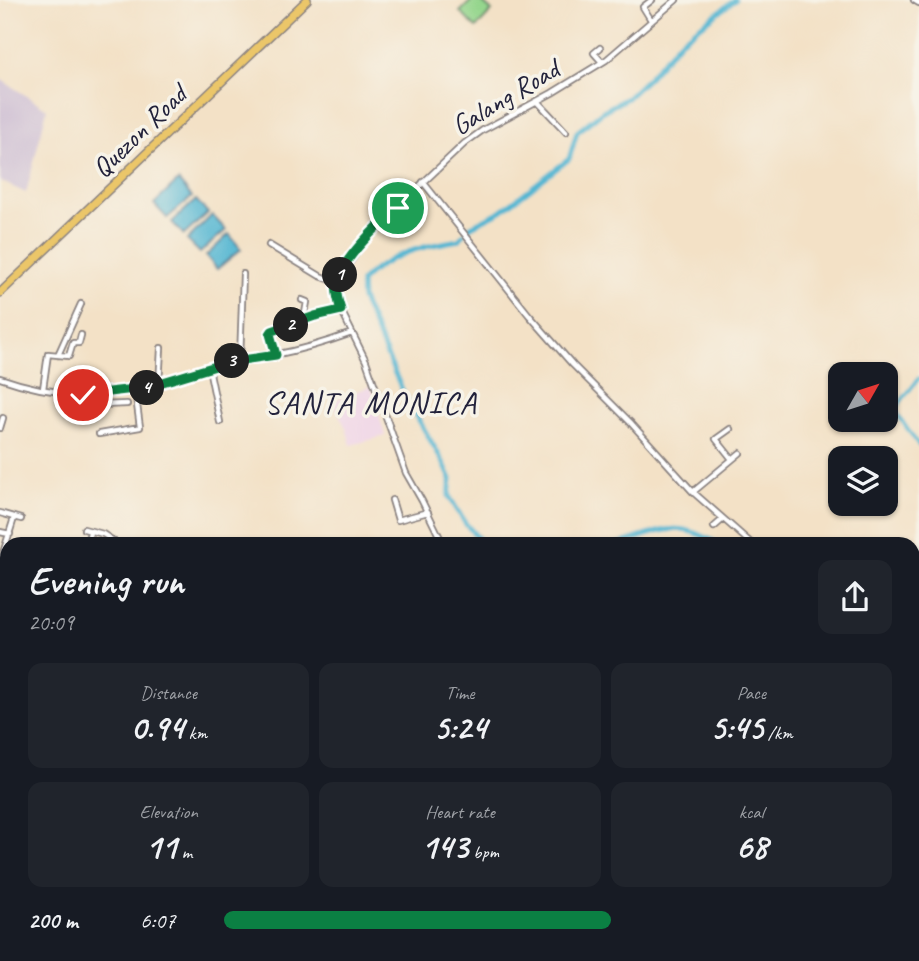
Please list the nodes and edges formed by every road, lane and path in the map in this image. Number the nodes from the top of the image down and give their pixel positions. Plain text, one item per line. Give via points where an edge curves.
1 (307, 0) edge
2 (652, 0) edge
3 (676, 0) edge
4 (914, 0) edge
5 (919, 3) edge
6 (651, 20) junction
7 (600, 48) dead end
8 (602, 62) junction
9 (537, 101) junction
10 (566, 132) dead end
11 (422, 182) junction
12 (269, 245) dead end
13 (243, 274) dead end
14 (337, 282) junction
15 (0, 293) edge
16 (302, 300) dead end
17 (81, 304) dead end
18 (341, 310) junction
19 (303, 320) junction
20 (352, 333) junction
21 (81, 335) dead end
22 (161, 348) dead end
23 (58, 355) junction
24 (276, 355) junction
25 (240, 360) junction
26 (209, 368) junction
27 (0, 378) edge
28 (159, 384) junction
29 (43, 389) junction
30 (135, 390) junction
31 (109, 393) junction
32 (127, 404) dead end
33 (101, 405) dead end
34 (110, 405) junction
35 (3, 418) dead end
36 (220, 422) dead end
37 (0, 428) edge
38 (730, 429) dead end
39 (99, 434) dead end
40 (740, 453) dead end
41 (732, 459) junction
42 (693, 492) junction
43 (392, 500) dead end
44 (428, 512) junction
45 (0, 513) edge
46 (14, 518) junction
47 (21, 519) dead end
48 (722, 520) junction
49 (714, 527) dead end
50 (0, 532) edge
51 (10, 534) junction
52 (9, 537) edge
53 (88, 537) edge
54 (108, 537) edge
55 (440, 537) edge
56 (743, 537) edge

1 - 15 main road, Quezon Road
2 - 6 street via 643,7
3 - 6 street, Galang Road
4 - 5 street
6 - 8 street, Galang Road
7 - 8 street via 594,53
8 - 9 street, Galang Road
9 - 10 street
9 - 11 street, Galang Road via 483,130
11 - 14 street, Galang Road via 370,232
11 - 42 street via 529,315
12 - 14 street
13 - 25 street
14 - 18 street
16 - 19 street via 307,302
17 - 23 street
18 - 19 street
18 - 20 street
19 - 24 street via 272,331
20 - 24 street
20 - 44 street via 406,474
21 - 23 street via 79,343 72,344 72,356
22 - 28 street
23 - 29 street via 48,354
24 - 25 street
25 - 26 street
26 - 28 street
26 - 36 street
27 - 29 street
28 - 30 street
29 - 31 street via 83,395
30 - 31 street
30 - 39 street via 140,426
31 - 34 street
32 - 34 street
33 - 34 street
35 - 37 street
38 - 41 street via 716,439
40 - 41 street
41 - 42 street
42 - 48 street
43 - 44 street via 398,520
44 - 55 street
45 - 46 street
46 - 47 street
46 - 51 street
48 - 49 street
48 - 56 street
50 - 51 street
51 - 52 street
53 - 54 street via 87,530

